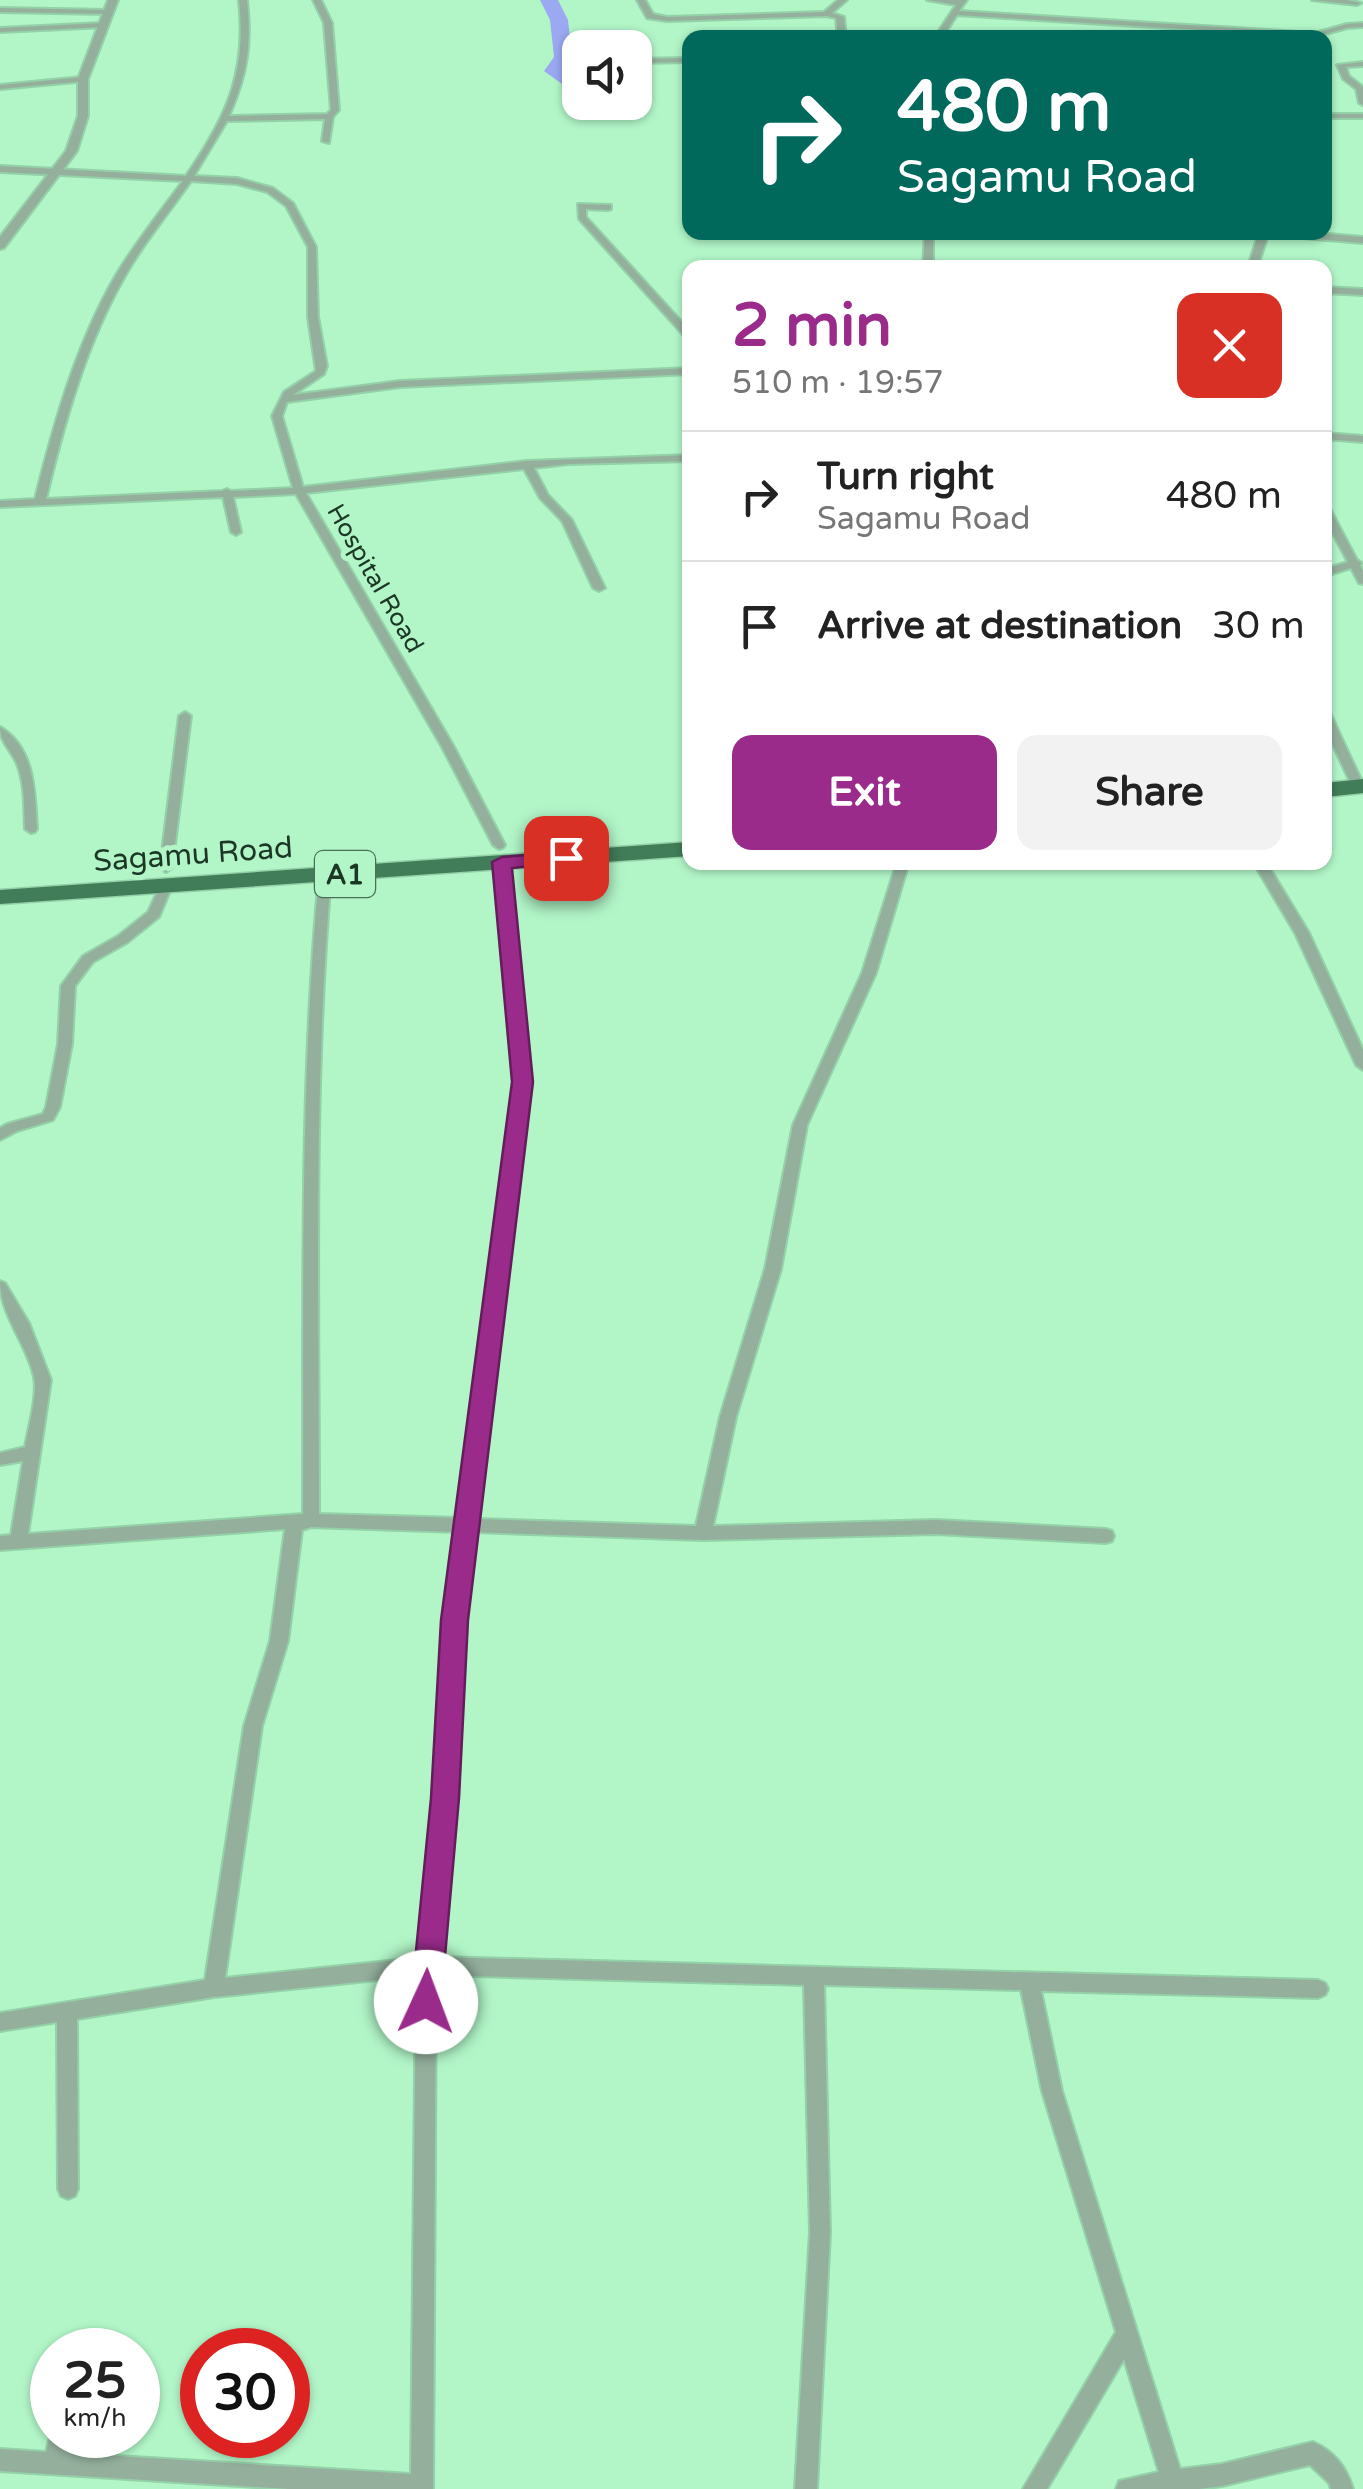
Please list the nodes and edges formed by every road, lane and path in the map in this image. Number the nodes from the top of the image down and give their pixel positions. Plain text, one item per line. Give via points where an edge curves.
1 (21, 0) edge
2 (243, 0) edge
3 (317, 0) edge
4 (641, 0) edge
5 (843, 0) edge
6 (931, 0) edge
7 (1316, 0) edge
8 (962, 2) edge
9 (1357, 2) edge
10 (111, 6) edge
11 (0, 10) edge
12 (12, 10) junction
13 (954, 13) junction
14 (826, 14) junction
15 (1363, 16) edge
16 (102, 25) junction
17 (1363, 25) edge
18 (0, 30) edge
19 (841, 30) edge
20 (943, 30) edge
21 (1233, 30) edge
22 (1332, 30) edge
23 (682, 60) edge
24 (652, 61) edge
25 (1363, 64) edge
26 (83, 79) junction
27 (0, 87) edge
28 (1363, 103) edge
29 (329, 116) junction
30 (1332, 116) edge
31 (1363, 116) edge
32 (228, 119) junction
33 (326, 141) dead end
34 (0, 169) edge
35 (54, 172) junction
36 (190, 181) junction
37 (608, 207) dead end
38 (1332, 237) edge
39 (1363, 240) edge
40 (0, 245) edge
41 (1332, 290) edge
42 (1363, 292) edge
43 (682, 329) edge
44 (682, 371) edge
45 (285, 399) junction
46 (1332, 437) edge
47 (1363, 439) edge
48 (682, 458) edge
49 (527, 464) junction
50 (299, 490) junction
51 (228, 492) junction
52 (40, 501) junction
53 (0, 504) edge
54 (1332, 521) edge
55 (236, 532) dead end
56 (1357, 564) junction
57 (1332, 571) edge
58 (1363, 581) edge
59 (600, 588) dead end
60 (185, 716) dead end
61 (1332, 730) edge
62 (0, 731) edge
63 (1332, 790) edge
64 (1361, 791) edge
65 (1332, 802) edge
66 (30, 829) dead end
67 (682, 832) edge
68 (682, 849) edge
69 (500, 854) junction
70 (900, 870) edge
71 (1264, 870) edge
72 (326, 876) junction
73 (166, 877) junction
74 (0, 880) edge
75 (0, 897) edge
76 (1363, 1065) edge
77 (0, 1134) edge
78 (0, 1286) edge
79 (33, 1452) junction
80 (0, 1460) edge
81 (302, 1522) junction
82 (469, 1527) junction
83 (703, 1533) junction
84 (1106, 1536) dead end
85 (20, 1540) junction
86 (0, 1543) edge
87 (426, 1966) junction
88 (814, 1976) junction
89 (1029, 1982) junction
90 (214, 1988) junction
91 (1318, 1989) dead end
92 (67, 2014) junction
93 (0, 2022) edge
94 (68, 2189) dead end
95 (1127, 2334) junction
96 (55, 2458) edge
97 (0, 2460) edge
98 (54, 2464) junction
99 (1173, 2482) junction
100 (422, 2487) edge
101 (806, 2489) edge
102 (1034, 2489) edge
103 (1127, 2489) edge
104 (1342, 2489) edge

1 - 12 street
2 - 32 street via 246,57
3 - 29 street via 328,23 335,110
4 - 14 street via 657,18 727,11
5 - 14 street
6 - 8 street
7 - 9 street
8 - 13 street
9 - 15 street
10 - 12 street
10 - 16 street
11 - 12 street
13 - 20 street
13 - 21 street
14 - 19 street via 840,17
16 - 18 street
16 - 26 street
17 - 22 street
23 - 24 street
25 - 28 street via 1342,64 1341,77 1360,88
26 - 27 street
26 - 35 street via 82,116 71,151
29 - 32 street
29 - 33 street
30 - 31 street
32 - 36 street
34 - 35 street
35 - 36 street
35 - 40 street
36 - 45 street via 238,181 270,190 290,205 312,248 322,366
36 - 52 street via 138,247 104,306 71,388
37 - 43 street via 581,206 582,217
38 - 39 street
41 - 42 street
44 - 45 street via 400,384
45 - 50 street via 277,416
46 - 47 street
48 - 49 street
49 - 50 street
49 - 59 street via 567,520
50 - 51 street, Hospital Road
50 - 69 street, Hospital Road via 448,747
51 - 52 street, Hospital Road
51 - 55 street
52 - 53 street, Hospital Road
54 - 56 street
56 - 57 street
56 - 58 street
60 - 73 street
61 - 64 street
62 - 66 street via 20,751 27,772
63 - 64 highway
64 - 65 highway
67 - 69 highway, Sagamu Road / A1
68 - 69 highway, Sagamu Road / A1
69 - 72 highway, Sagamu Road / A1
69 - 73 highway, Sagamu Road / A1
69 - 82 street via 523,1082
70 - 83 street via 868,973 800,1125 772,1269
71 - 76 street via 1302,934
72 - 73 highway, Sagamu Road / A1
72 - 81 street via 316,958
73 - 74 highway, Sagamu Road / A1
73 - 75 highway, Sagamu Road / A1
73 - 77 street via 154,914 88,959 68,986 65,1044 48,1117
78 - 79 street via 43,1380
79 - 80 street
79 - 85 street
81 - 82 street
81 - 85 street
81 - 90 street via 279,1641 253,1726
82 - 83 street
82 - 87 street via 454,1620 445,1798
83 - 84 street via 936,1528
85 - 86 street
87 - 88 street
87 - 90 street
87 - 100 street
88 - 89 street
88 - 101 street via 820,2232
89 - 91 street
89 - 95 street via 1052,2090
90 - 92 street
92 - 93 street
92 - 94 street
95 - 99 street
95 - 102 street
96 - 98 street
97 - 98 street
98 - 100 street
99 - 103 street
99 - 104 street via 1314,2453

